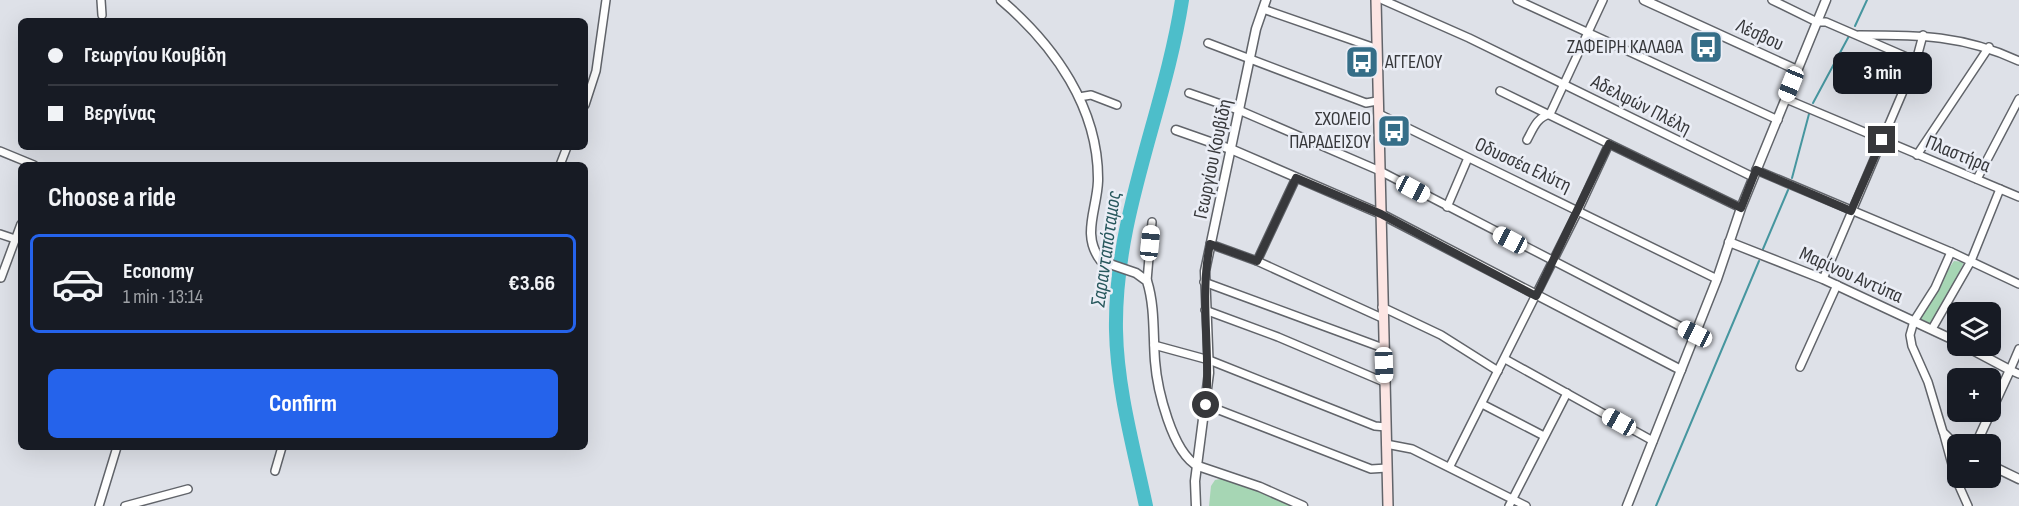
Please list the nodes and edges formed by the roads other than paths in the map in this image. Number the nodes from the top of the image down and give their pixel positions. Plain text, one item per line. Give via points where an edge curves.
1 (101, 0) edge
2 (606, 0) edge
3 (1001, 0) edge
4 (1376, 0) edge
5 (1383, 0) edge
6 (1517, 0) edge
7 (1603, 0) edge
8 (1644, 0) edge
9 (1772, 0) edge
10 (1826, 0) edge
11 (1264, 4) edge
12 (102, 15) dead end
13 (1817, 22) junction
14 (1587, 34) junction
15 (1859, 35) junction
16 (1923, 35) junction
17 (1208, 43) dead end
18 (1989, 47) junction
19 (1375, 48) junction
20 (1251, 58) junction
21 (1916, 61) junction
22 (2019, 61) edge
23 (1797, 70) junction
24 (1562, 83) junction
25 (1500, 91) dead end
26 (1189, 93) dead end
27 (588, 96) edge
28 (1079, 97) junction
29 (1786, 99) junction
30 (2019, 99) edge
31 (1377, 101) junction
32 (1117, 105) dead end
33 (1241, 111) junction
34 (1378, 114) junction
35 (1550, 114) junction
36 (1778, 120) junction
37 (1176, 130) dead end
38 (1527, 140) dead end
39 (1882, 140) junction
40 (1609, 144) junction
41 (1233, 150) junction
42 (0, 151) edge
43 (1917, 155) junction
44 (1468, 158) junction
45 (27, 162) edge
46 (1380, 171) junction
47 (1755, 174) junction
48 (1296, 178) junction
49 (1977, 179) junction
50 (2000, 189) junction
51 (2019, 197) edge
52 (1447, 207) junction
53 (1741, 208) junction
54 (1851, 211) junction
55 (1577, 213) junction
56 (1381, 214) junction
57 (1152, 222) dead end
58 (18, 232) edge
59 (0, 234) edge
60 (15, 239) junction
61 (1729, 242) junction
62 (1210, 244) junction
63 (1951, 252) junction
64 (1257, 261) junction
65 (1971, 261) junction
66 (1552, 262) junction
67 (1, 278) edge
68 (1717, 279) junction
69 (1823, 279) junction
70 (1147, 281) junction
71 (1204, 282) junction
72 (2019, 284) edge
73 (1837, 285) junction
74 (1536, 296) junction
75 (1382, 307) junction
76 (1205, 310) junction
77 (1383, 318) junction
78 (1914, 321) junction
79 (1932, 329) junction
80 (1695, 334) junction
81 (1947, 336) edge
82 (1154, 345) junction
83 (1383, 348) junction
84 (2019, 349) edge
85 (1984, 356) edge
86 (1505, 359) junction
87 (1209, 360) junction
88 (1800, 367) dead end
89 (1681, 370) junction
90 (2010, 370) junction
91 (1498, 371) junction
92 (2019, 374) edge
93 (1384, 382) junction
94 (1567, 393) junction
95 (1482, 404) junction
96 (1206, 405) junction
97 (1386, 427) junction
98 (1943, 432) junction
99 (1981, 434) edge
100 (1544, 436) junction
101 (1947, 436) edge
102 (1653, 441) junction
103 (1386, 444) junction
104 (116, 450) edge
105 (281, 450) edge
106 (1198, 466) junction
107 (1450, 466) junction
108 (1387, 468) junction
109 (2001, 470) edge
110 (275, 471) dead end
111 (2019, 479) edge
112 (188, 489) dead end
113 (1511, 502) edge
114 (99, 506) edge
115 (125, 506) edge
116 (1196, 506) edge
117 (1303, 506) edge
118 (1388, 506) edge
119 (1526, 506) edge
120 (1627, 506) edge
121 (1968, 506) edge

1 - 12 street
2 - 27 street via 596,71
3 - 28 street via 1047,47
4 - 19 main road
5 - 24 street, Αδελφών Πλέλη
6 - 14 street
7 - 14 street
8 - 23 street, Λέσβου
9 - 13 street
10 - 13 street
11 - 19 street
11 - 20 street, Γεωργίου Κουβίδη
13 - 15 street
13 - 23 street
14 - 24 street
14 - 36 street
15 - 16 street
15 - 21 street
16 - 18 street
16 - 21 street
17 - 20 street
18 - 22 street
18 - 43 street
19 - 31 main road
20 - 31 street via 1366,103
20 - 33 street, Γεωργίου Κουβίδη
21 - 39 street
23 - 29 street
24 - 35 street
24 - 47 street, Αδελφών Πλέλη
25 - 35 street
26 - 33 street
28 - 32 street via 1091,95
28 - 70 street via 1096,156 1097,192 1089,237 1101,261 1142,275
29 - 36 street
29 - 39 street, Πλαστήρα
30 - 49 street
31 - 34 main road
33 - 41 street, Γεωργίου Κουβίδη
33 - 46 street
34 - 44 street, Οδυσσέα Ελύτη
34 - 46 main road
35 - 38 street via 1536,123
35 - 40 street
36 - 47 street
37 - 41 street
39 - 43 street, Πλαστήρα
39 - 54 street
40 - 53 street
40 - 55 street
41 - 48 street
41 - 62 street, Γεωργίου Κουβίδη
42 - 45 street
43 - 49 street, Πλαστήρα
44 - 52 street
44 - 55 street, Οδυσσέα Ελύτη via 1570,206
46 - 52 street
46 - 56 main road
47 - 53 street
47 - 54 street, Αδελφών Πλέλη
48 - 56 street
48 - 64 street
49 - 50 street, Πλαστήρα
50 - 51 street, Πλαστήρα
50 - 65 street
52 - 66 street
53 - 61 street
54 - 63 street, Αδελφών Πλέλη
54 - 69 street
55 - 66 street
55 - 68 street, Οδυσσέα Ελύτη
56 - 74 street
56 - 75 main road
57 - 70 street
58 - 60 street
59 - 60 street
60 - 67 street
61 - 68 street
61 - 69 street, Μαρίνου Αντύπα
62 - 64 street
62 - 71 street, Γεωργίου Κουβίδη
63 - 65 street, Αδελφών Πλέλη
63 - 78 street
64 - 77 street
65 - 72 street, Αδελφών Πλέλη
65 - 79 street
66 - 74 street
66 - 80 street
68 - 80 street
69 - 73 street, Μαρίνου Αντύπα
70 - 82 street
71 - 76 street, Γεωργίου Κουβίδη
71 - 83 street
73 - 78 street, Μαρίνου Αντύπα
73 - 88 street
74 - 86 street
74 - 89 street
75 - 77 main road
75 - 91 street via 1441,335
76 - 87 street, Γεωργίου Κουβίδη
76 - 93 street
77 - 83 main road
78 - 79 street, Μαρίνου Αντύπα
78 - 98 street via 1910,329 1912,346 1928,381
79 - 81 street, Μαρίνου Αντύπα
80 - 89 street
82 - 87 street
82 - 106 street via 1157,376 1168,416 1181,449
83 - 93 main road
84 - 90 street
85 - 90 street
86 - 91 street
86 - 94 street
87 - 96 street, Γεωργίου Κουβίδη
87 - 97 street
89 - 102 street
90 - 92 street
90 - 99 street
91 - 95 street
93 - 97 main road
94 - 100 street
94 - 102 street
95 - 100 street
95 - 107 street
96 - 106 street, Γεωργίου Κουβίδη
96 - 108 street via 1371,469
97 - 103 main road
98 - 101 street
98 - 121 street
100 - 113 street
102 - 120 street
103 - 107 street via 1412,449
103 - 108 main road
104 - 114 street
105 - 110 street
106 - 116 street, Γεωργίου Κουβίδη
106 - 117 street
107 - 113 street
108 - 118 main road
109 - 111 street
112 - 115 street
113 - 119 street

